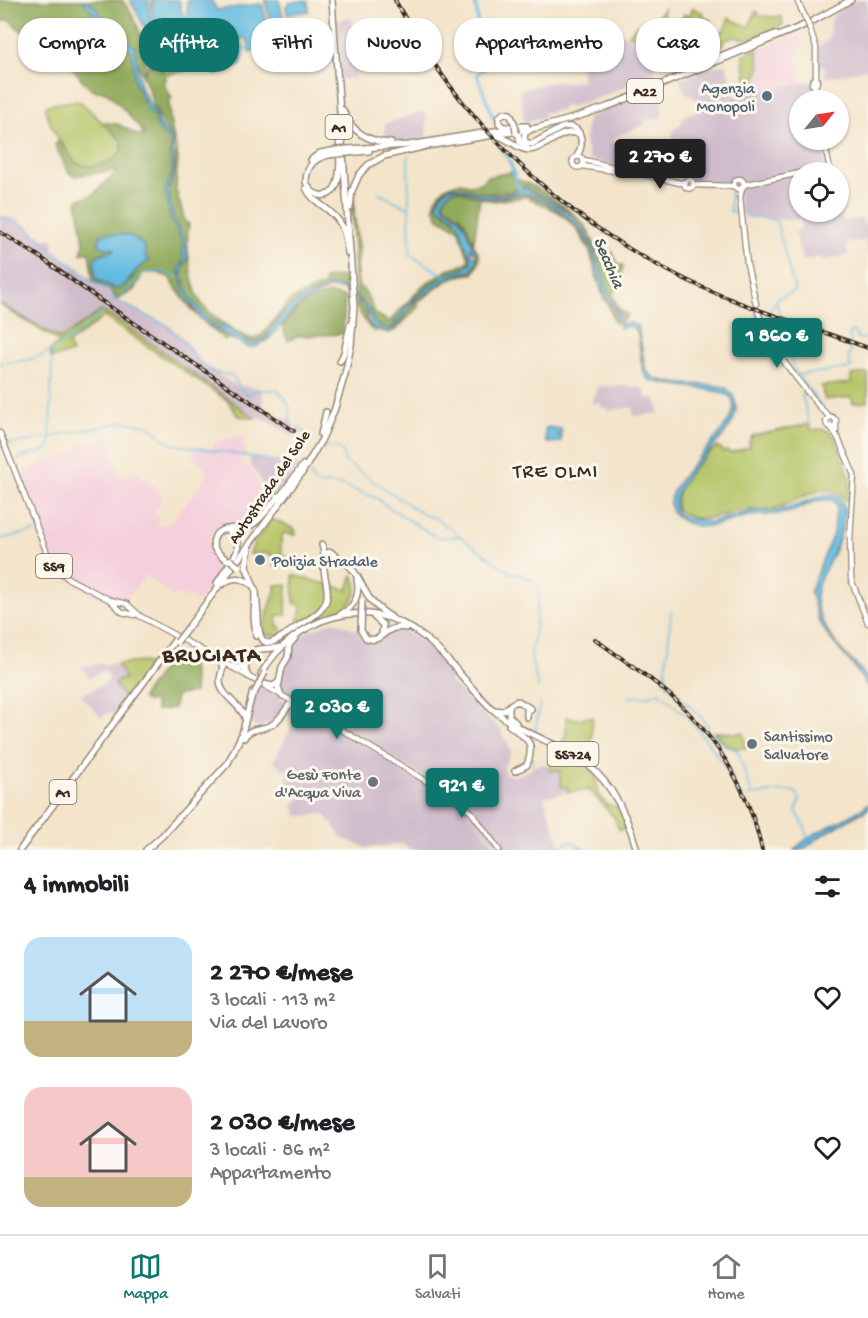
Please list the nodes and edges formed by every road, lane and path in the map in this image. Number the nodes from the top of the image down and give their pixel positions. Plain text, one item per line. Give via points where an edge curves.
1 (331, 0) edge
2 (798, 0) edge
3 (844, 0) edge
4 (851, 0) edge
5 (807, 22) junction
6 (339, 87) junction
7 (816, 90) edge
8 (338, 111) junction
9 (516, 125) junction
10 (549, 125) junction
11 (527, 126) junction
12 (517, 133) junction
13 (549, 135) junction
14 (479, 136) junction
15 (581, 137) junction
16 (441, 140) junction
17 (548, 143) junction
18 (427, 146) junction
19 (348, 151) junction
20 (337, 152) junction
21 (826, 152) joint
22 (580, 157) junction
23 (827, 162) edge
24 (829, 162) edge
25 (582, 166) junction
26 (644, 175) junction
27 (789, 175) edge
28 (739, 185) junction
29 (350, 258) junction
30 (756, 304) dead end
31 (758, 311) dead end
32 (351, 327) junction
33 (340, 361) dead end
34 (353, 367) dead end
35 (326, 412) dead end
36 (828, 418) junction
37 (833, 427) junction
38 (0, 433) edge
39 (329, 433) dead end
40 (321, 434) junction
41 (310, 460) junction
42 (291, 481) junction
43 (264, 524) junction
44 (334, 560) junction
45 (229, 561) junction
46 (237, 566) junction
47 (327, 572) junction
48 (355, 572) junction
49 (360, 580) junction
50 (252, 581) junction
51 (217, 583) junction
52 (255, 592) junction
53 (206, 603) junction
54 (121, 606) junction
55 (128, 610) junction
56 (258, 615) junction
57 (335, 617) junction
58 (374, 617) junction
59 (398, 621) junction
60 (868, 623) edge
61 (406, 628) junction
62 (179, 637) junction
63 (296, 637) junction
64 (380, 638) junction
65 (283, 645) junction
66 (277, 654) junction
67 (287, 659) junction
68 (220, 661) junction
69 (232, 667) junction
70 (264, 671) junction
71 (221, 675) junction
72 (248, 676) junction
73 (279, 682) junction
74 (259, 683) junction
75 (252, 695) junction
76 (281, 695) junction
77 (234, 701) junction
78 (535, 703) dead end
79 (298, 704) junction
80 (526, 705) junction
81 (488, 706) junction
82 (509, 707) junction
83 (286, 708) junction
84 (250, 709) junction
85 (527, 717) dead end
86 (503, 720) junction
87 (260, 729) junction
88 (535, 736) junction
89 (241, 741) junction
90 (550, 745) junction
91 (531, 749) junction
92 (516, 769) dead end
93 (180, 817) junction
94 (22, 850) edge
95 (149, 850) edge
96 (499, 850) edge
97 (637, 850) edge

1 - 6 highway, Autostrada del Sole / A1
1 - 8 highway, Autostrada del Sole / A1
2 - 5 main road
3 - 5 highway, A22
4 - 5 highway, A22
5 - 7 main road via 816,46
5 - 10 highway, A22 via 599,110
5 - 11 highway, A22 via 588,110
6 - 16 highway via 345,118 366,137 389,143
6 - 29 highway, Autostrada del Sole / A1
8 - 20 highway, A1 via 338,183 327,194 314,193 306,182 309,168 319,158
8 - 29 highway, Autostrada del Sole / A1
9 - 11 highway via 509,113 499,118 503,127
9 - 12 highway, bridge
9 - 14 highway via 514,115 505,111 498,116 494,130
10 - 13 highway via 527,131 524,139 532,144
10 - 14 highway, A22
11 - 14 highway, A22
12 - 13 highway via 520,142 527,146 536,145
12 - 17 highway via 518,141 526,147
13 - 15 highway via 569,126
14 - 16 highway, A22
14 - 17 highway via 500,136 527,150
14 - 18 highway, A22
15 - 17 highway via 570,132
15 - 22 highway
16 - 19 highway, A22
18 - 19 highway, A1
18 - 29 highway, A1 via 384,156 361,172 351,203
19 - 20 highway, A1, bridge
20 - 29 highway via 322,152 313,158 305,170 304,181 311,197 340,223
21 - 23 main road
21 - 24 main road
22 - 25 main road
22 - 25 main road via 573,160 573,165
22 - 26 main road
25 - 26 main road
26 - 28 main road via 691,189 694,185
27 - 28 main road
28 - 30 main road via 747,264
29 - 32 highway, Autostrada del Sole / A1
31 - 36 main road via 771,341
32 - 33 highway
32 - 34 highway
32 - 40 highway, Autostrada del Sole / A1 via 341,378
32 - 41 highway, Autostrada del Sole / A1 via 340,395
35 - 40 highway
36 - 37 main road via 826,424
36 - 37 main road via 836,420
37 - 60 main road via 854,475 851,579
38 - 54 main road, SS9 via 53,564 69,579
39 - 41 highway
40 - 42 highway, Autostrada del Sole / A1
41 - 43 highway, Autostrada del Sole / A1
42 - 45 highway via 253,525 216,534 214,547
42 - 51 highway, Autostrada del Sole / A1
43 - 50 highway via 247,555
43 - 53 highway, Autostrada del Sole / A1
44 - 44 highway via 324,546
44 - 47 highway
44 - 47 highway via 326,567
44 - 48 highway
44 - 56 highway via 328,592 319,612 268,643 259,632
45 - 46 highway, bridge
45 - 51 highway via 214,545 216,535 223,530 234,534 238,546
46 - 50 highway
46 - 52 highway
47 - 56 highway via 330,595 322,610 278,644 268,645 259,640 255,633
48 - 49 highway
48 - 57 highway via 358,590 354,602
49 - 59 highway via 374,604
49 - 64 highway, bridge via 363,635 369,640
50 - 56 highway
51 - 62 highway, Autostrada del Sole / A1
52 - 53 highway via 246,581 232,579
52 - 56 highway
53 - 62 highway, Autostrada del Sole / A1
54 - 55 main road, SS9 via 127,604
54 - 55 main road, SS9 via 122,612
55 - 62 main road, SS9
57 - 59 highway, SS724 via 366,614
57 - 65 highway, SS724 via 307,627
58 - 61 highway, SS724
58 - 63 highway, SS724 via 331,619
58 - 64 highway via 383,625
59 - 81 highway, SS724 via 433,645
61 - 64 highway via 392,628
61 - 86 highway, SS724 via 432,646
62 - 68 main road, SS9
62 - 94 highway, Autostrada del Sole / A1
63 - 66 highway, SS724
63 - 67 highway
65 - 69 highway via 253,651 242,667
65 - 70 highway, SS724
66 - 67 highway via 285,652
66 - 70 highway, SS724
67 - 73 highway
68 - 69 main road, SS9
68 - 71 highway
69 - 71 highway
69 - 72 main road, SS9
70 - 72 highway via 267,656 255,651 246,664
70 - 75 highway, SS724, bridge
71 - 77 highway via 221,687
72 - 74 main road, SS9
73 - 74 highway via 273,686
73 - 76 highway
74 - 76 main road, SS9
75 - 77 highway via 243,705
75 - 84 highway, SS724
75 - 89 highway, SS724
76 - 79 main road, SS9
76 - 83 highway
77 - 89 highway via 244,716
78 - 80 highway
79 - 83 highway
79 - 96 main road, SS9 via 327,715 340,729 466,806
80 - 82 highway via 516,701
80 - 85 highway
81 - 82 highway via 499,711
81 - 88 highway, SS724
82 - 88 highway via 511,719
83 - 87 highway via 274,724
84 - 87 highway via 250,724
84 - 89 highway, SS724
86 - 90 highway, SS724
86 - 91 highway via 529,739
87 - 89 highway via 247,732
88 - 97 highway, SS724 via 575,755 599,775 618,800 634,840 641,842
89 - 93 highway, SS724 via 228,763
90 - 91 highway via 538,742
90 - 97 highway, SS724 via 581,761 605,784 622,812
91 - 92 highway via 528,764
93 - 95 highway, SS724
93 - 95 highway, SS724

